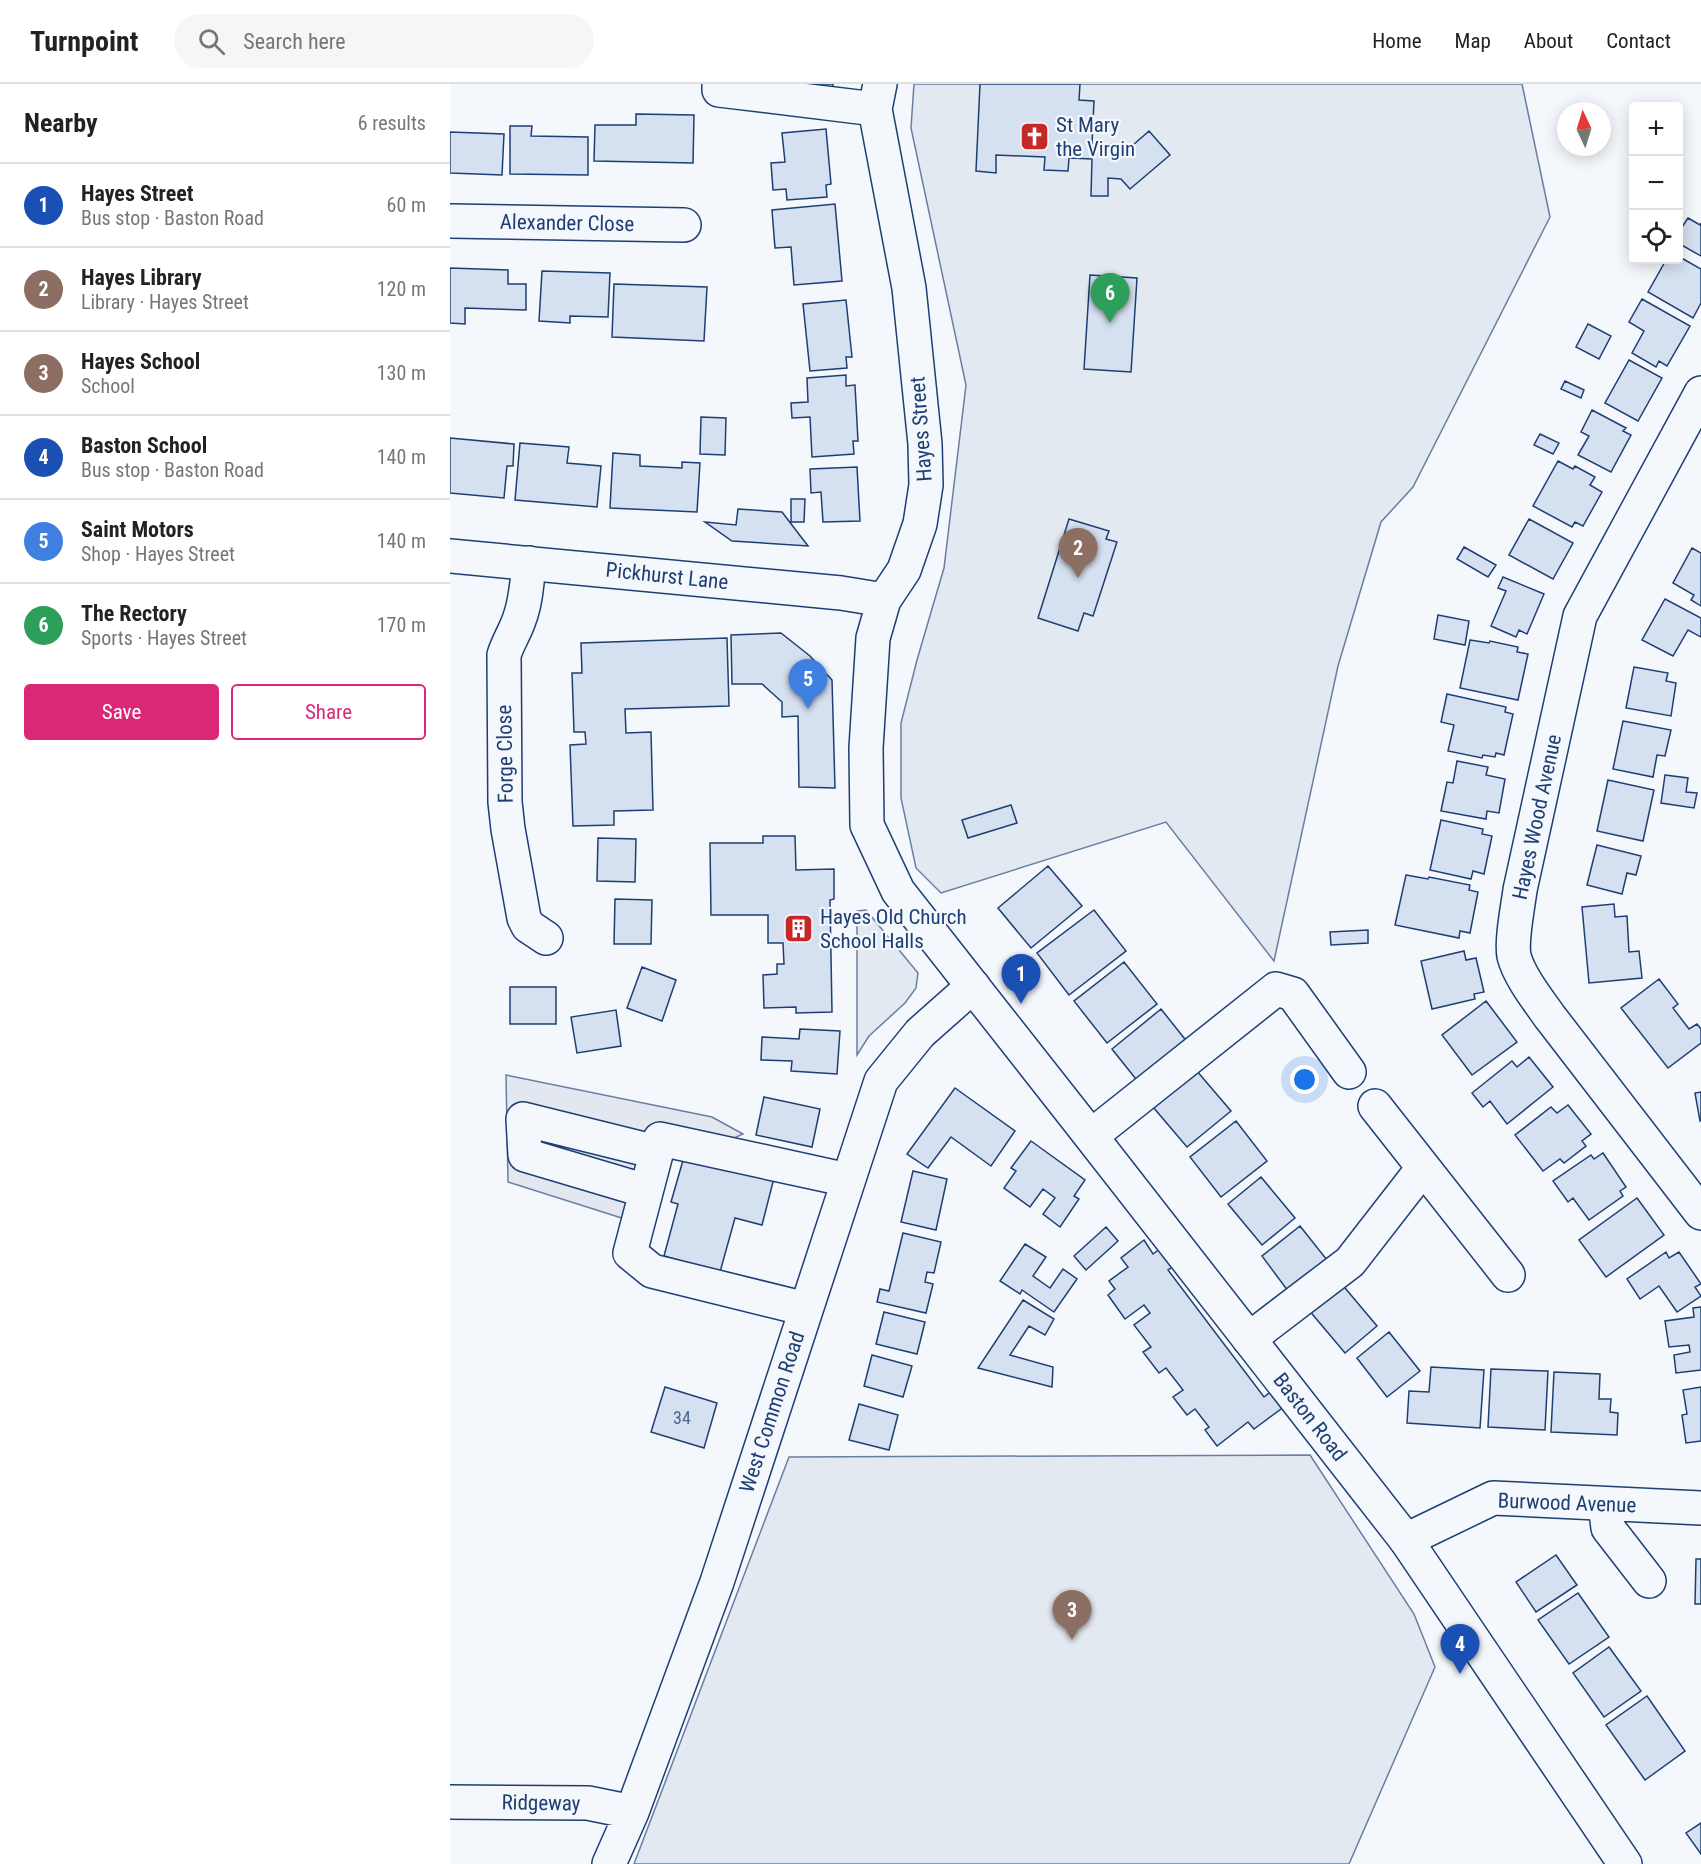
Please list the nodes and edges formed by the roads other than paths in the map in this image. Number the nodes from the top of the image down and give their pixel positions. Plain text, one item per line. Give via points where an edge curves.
1 (718, 84) edge
2 (878, 96) edge
3 (450, 221) edge
4 (684, 225) dead end
5 (1701, 393) edge
6 (450, 556) edge
7 (529, 563) junction
8 (884, 600) junction
9 (546, 938) dead end
10 (973, 986) junction
11 (1349, 1072) dead end
12 (1375, 1106) dead end
13 (1091, 1136) junction
14 (656, 1152) junction
15 (1423, 1168) junction
16 (848, 1180) junction
17 (646, 1191) junction
18 (1701, 1213) edge
19 (1508, 1275) dead end
20 (806, 1309) junction
21 (1249, 1339) junction
22 (1605, 1504) junction
23 (1701, 1508) edge
24 (1406, 1540) junction
25 (1649, 1581) dead end
26 (450, 1802) edge
27 (632, 1812) junction
28 (609, 1864) edge
29 (1625, 1864) edge

1 - 2 street via 719,90
2 - 8 street, Hayes Street via 909,288 926,485 920,525 904,570
3 - 4 street, Alexander Close
5 - 18 street, Hayes Wood Avenue via 1580,616 1520,890 1514,956 1527,984 1550,1017
6 - 7 street, Pickhurst Lane
7 - 8 street, Pickhurst Lane
7 - 9 street, Forge Close via 519,622 504,655 505,802 524,918 528,926
8 - 10 street, Hayes Street via 873,638 866,748 867,825 898,891
10 - 13 street, Baston Road
10 - 16 street, West Common Road via 920,1033 881,1081
11 - 13 street via 1293,994 1276,989
12 - 15 street
13 - 21 street, Baston Road
14 - 16 street via 660,1139
14 - 17 street
14 - 17 street via 523,1119 525,1155
15 - 19 street
15 - 21 street via 1350,1262
16 - 20 street, West Common Road
17 - 20 street via 630,1252 652,1271
20 - 27 street, West Common Road via 717,1582
21 - 24 street, Baston Road
22 - 23 street, Burwood Avenue
22 - 24 street, Burwood Avenue via 1492,1498
22 - 25 street via 1608,1528
24 - 29 street, Baston Road
26 - 27 street, Ridgeway via 588,1803
27 - 28 street, West Common Road

